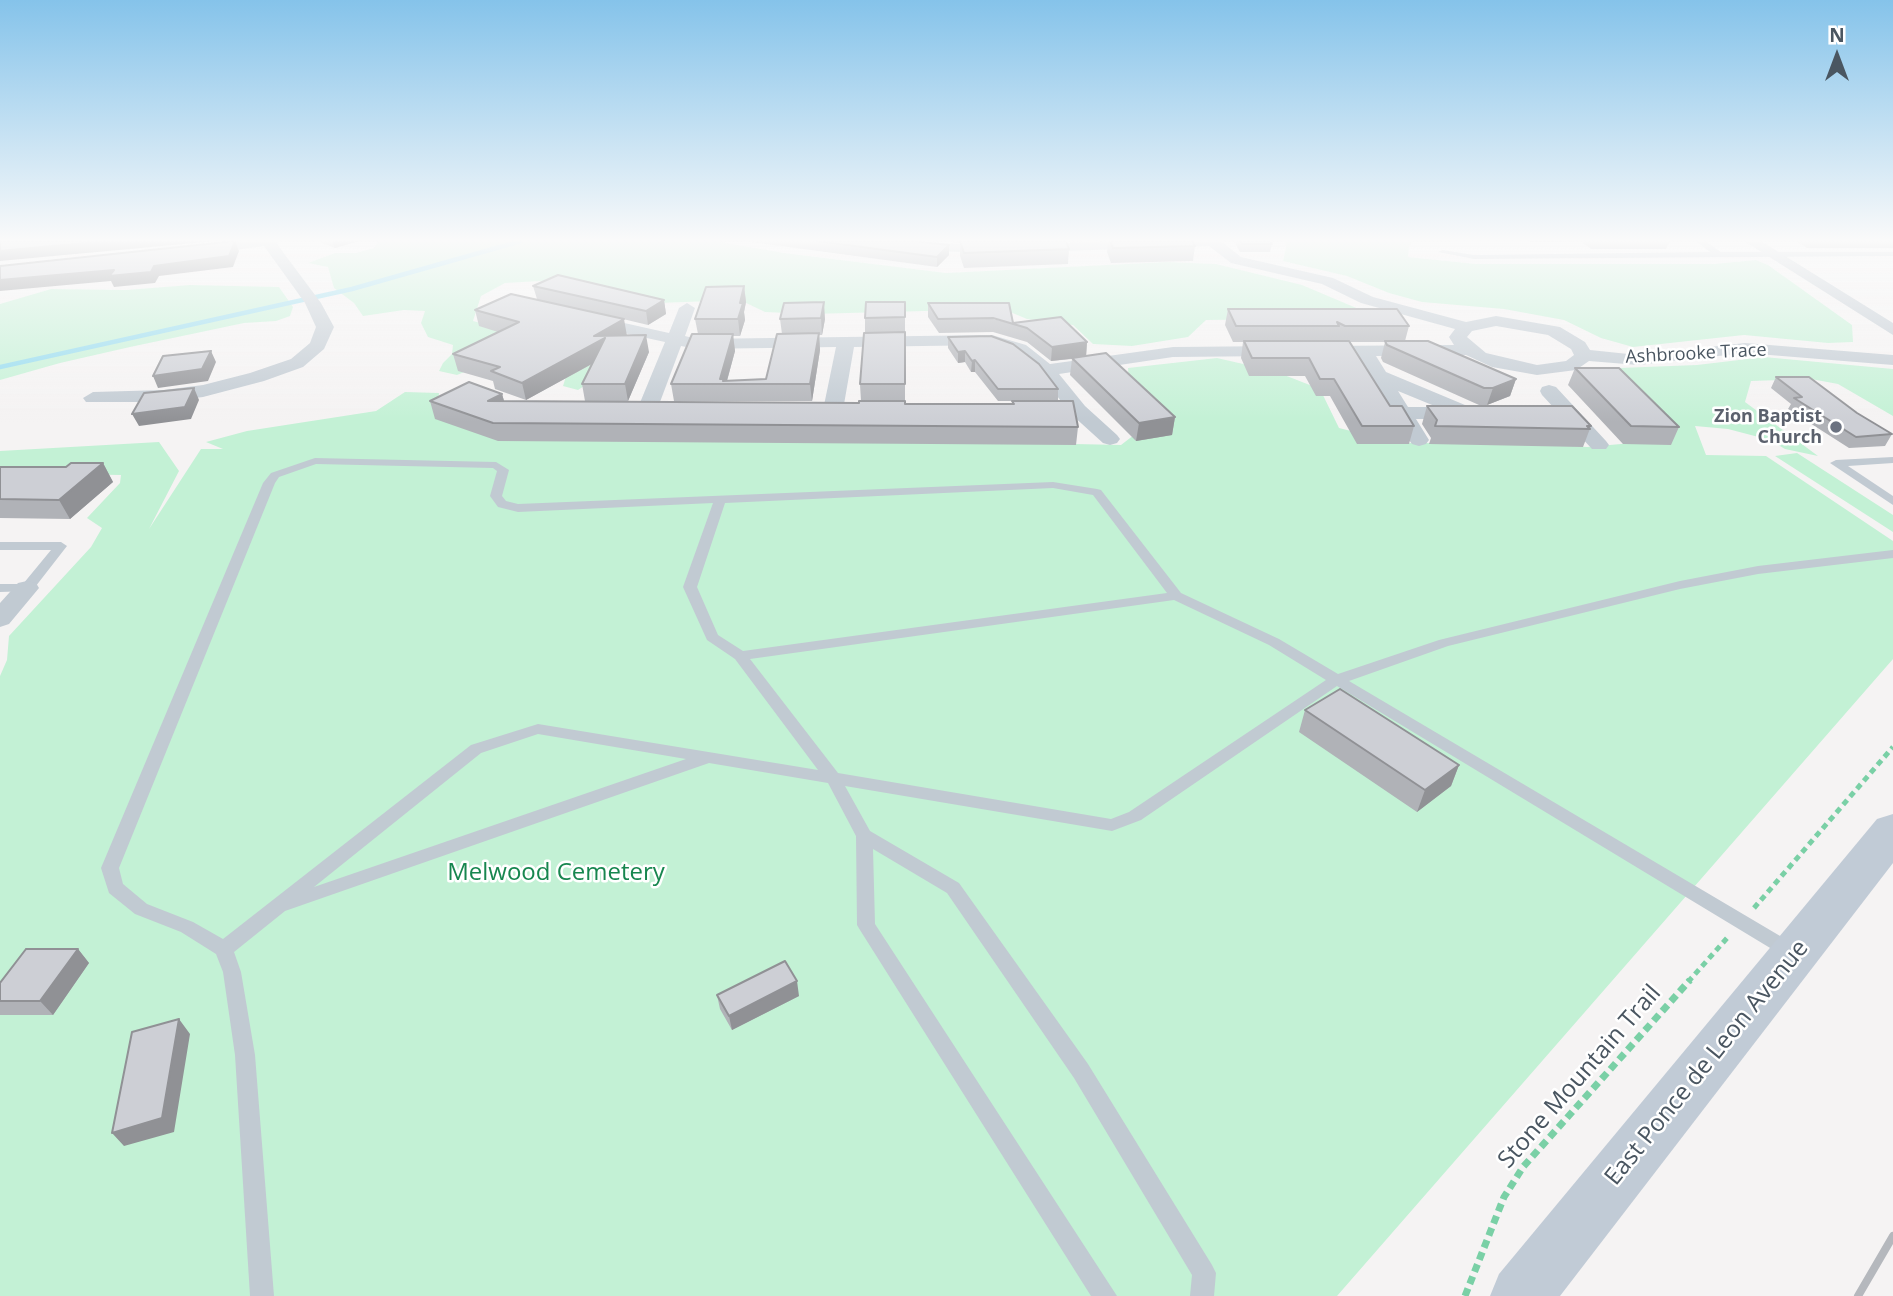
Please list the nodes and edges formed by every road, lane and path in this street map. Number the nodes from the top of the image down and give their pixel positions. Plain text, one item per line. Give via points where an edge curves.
1 (311, 301) edge
2 (1372, 301) edge
3 (1847, 301) edge
4 (687, 308) dead end
5 (572, 316) edge
6 (1466, 327) junction
7 (1893, 330) edge
8 (674, 340) junction
9 (846, 342) junction
10 (1468, 350) junction
11 (1364, 351) junction
12 (1583, 355) junction
13 (1893, 360) edge
14 (1046, 370) junction
15 (1379, 376) junction
16 (1549, 391) dead end
17 (93, 398) dead end
18 (640, 410) joint
19 (673, 410) edge
20 (833, 410) edge
21 (1051, 410) edge
22 (1078, 410) junction
23 (1403, 413) junction
24 (1545, 414) edge
25 (1570, 414) junction
26 (1110, 439) dead end
27 (1419, 440) dead end
28 (1599, 445) dead end
29 (1890, 462) edge
30 (720, 499) junction
31 (1893, 501) edge
32 (0, 546) edge
33 (1893, 554) edge
34 (0, 588) edge
35 (27, 588) junction
36 (1176, 596) junction
37 (0, 619) edge
38 (740, 656) junction
39 (1336, 680) junction
40 (1893, 747) edge
41 (706, 758) junction
42 (834, 780) junction
43 (1893, 831) edge
44 (864, 836) junction
45 (275, 908) junction
46 (1748, 914) dead end
47 (1730, 935) dead end
48 (224, 949) junction
49 (1794, 955) junction
50 (262, 1296) edge
51 (1105, 1296) edge
52 (1202, 1296) edge
53 (1465, 1296) edge
54 (1521, 1296) edge

1 - 17 street via 325,327 318,345 297,363 203,391
2 - 6 street
3 - 7 street
4 - 8 street
5 - 8 street
6 - 10 street via 1458,337
6 - 12 street via 1496,321 1535,326 1569,338
8 - 9 street via 697,344
8 - 18 street
9 - 14 street via 992,340 1020,349
9 - 20 street
10 - 11 street
10 - 12 street via 1498,363 1537,370 1570,366
11 - 14 street via 1196,350
11 - 15 street
12 - 13 street, Ashbrooke Trace via 1638,360 1745,348
14 - 22 street
15 - 23 street
15 - 23 street via 1476,413
16 - 25 street
18 - 19 street
21 - 22 street
22 - 26 street
23 - 27 street
24 - 25 street
25 - 28 street
29 - 31 lane via 1836,463
30 - 36 lane via 1053,485 1097,492
30 - 38 lane via 690,587 712,637
30 - 48 lane via 518,508 502,504 496,496 503,470 476,463 327,461 294,466 275,475 110,868 115,888 141,909 187,927
32 - 35 lane via 61,546
33 - 39 lane via 1680,584 1444,643
34 - 35 lane
35 - 37 street
36 - 38 lane
36 - 39 lane via 1274,642
38 - 42 lane
39 - 42 lane via 1135,816 1112,825
39 - 49 lane
40 - 46 path
41 - 42 lane
41 - 45 lane
41 - 45 lane via 538,729 476,750
42 - 44 lane
43 - 49 main road, East Ponce de Leon Avenue
44 - 51 lane via 866,925
44 - 52 lane via 953,888 1081,1071 1190,1249 1204,1273
45 - 48 lane
47 - 53 path, Stone Mountain Trail via 1523,1167 1504,1197
48 - 50 lane via 245,1055
49 - 54 main road, East Ponce de Leon Avenue

